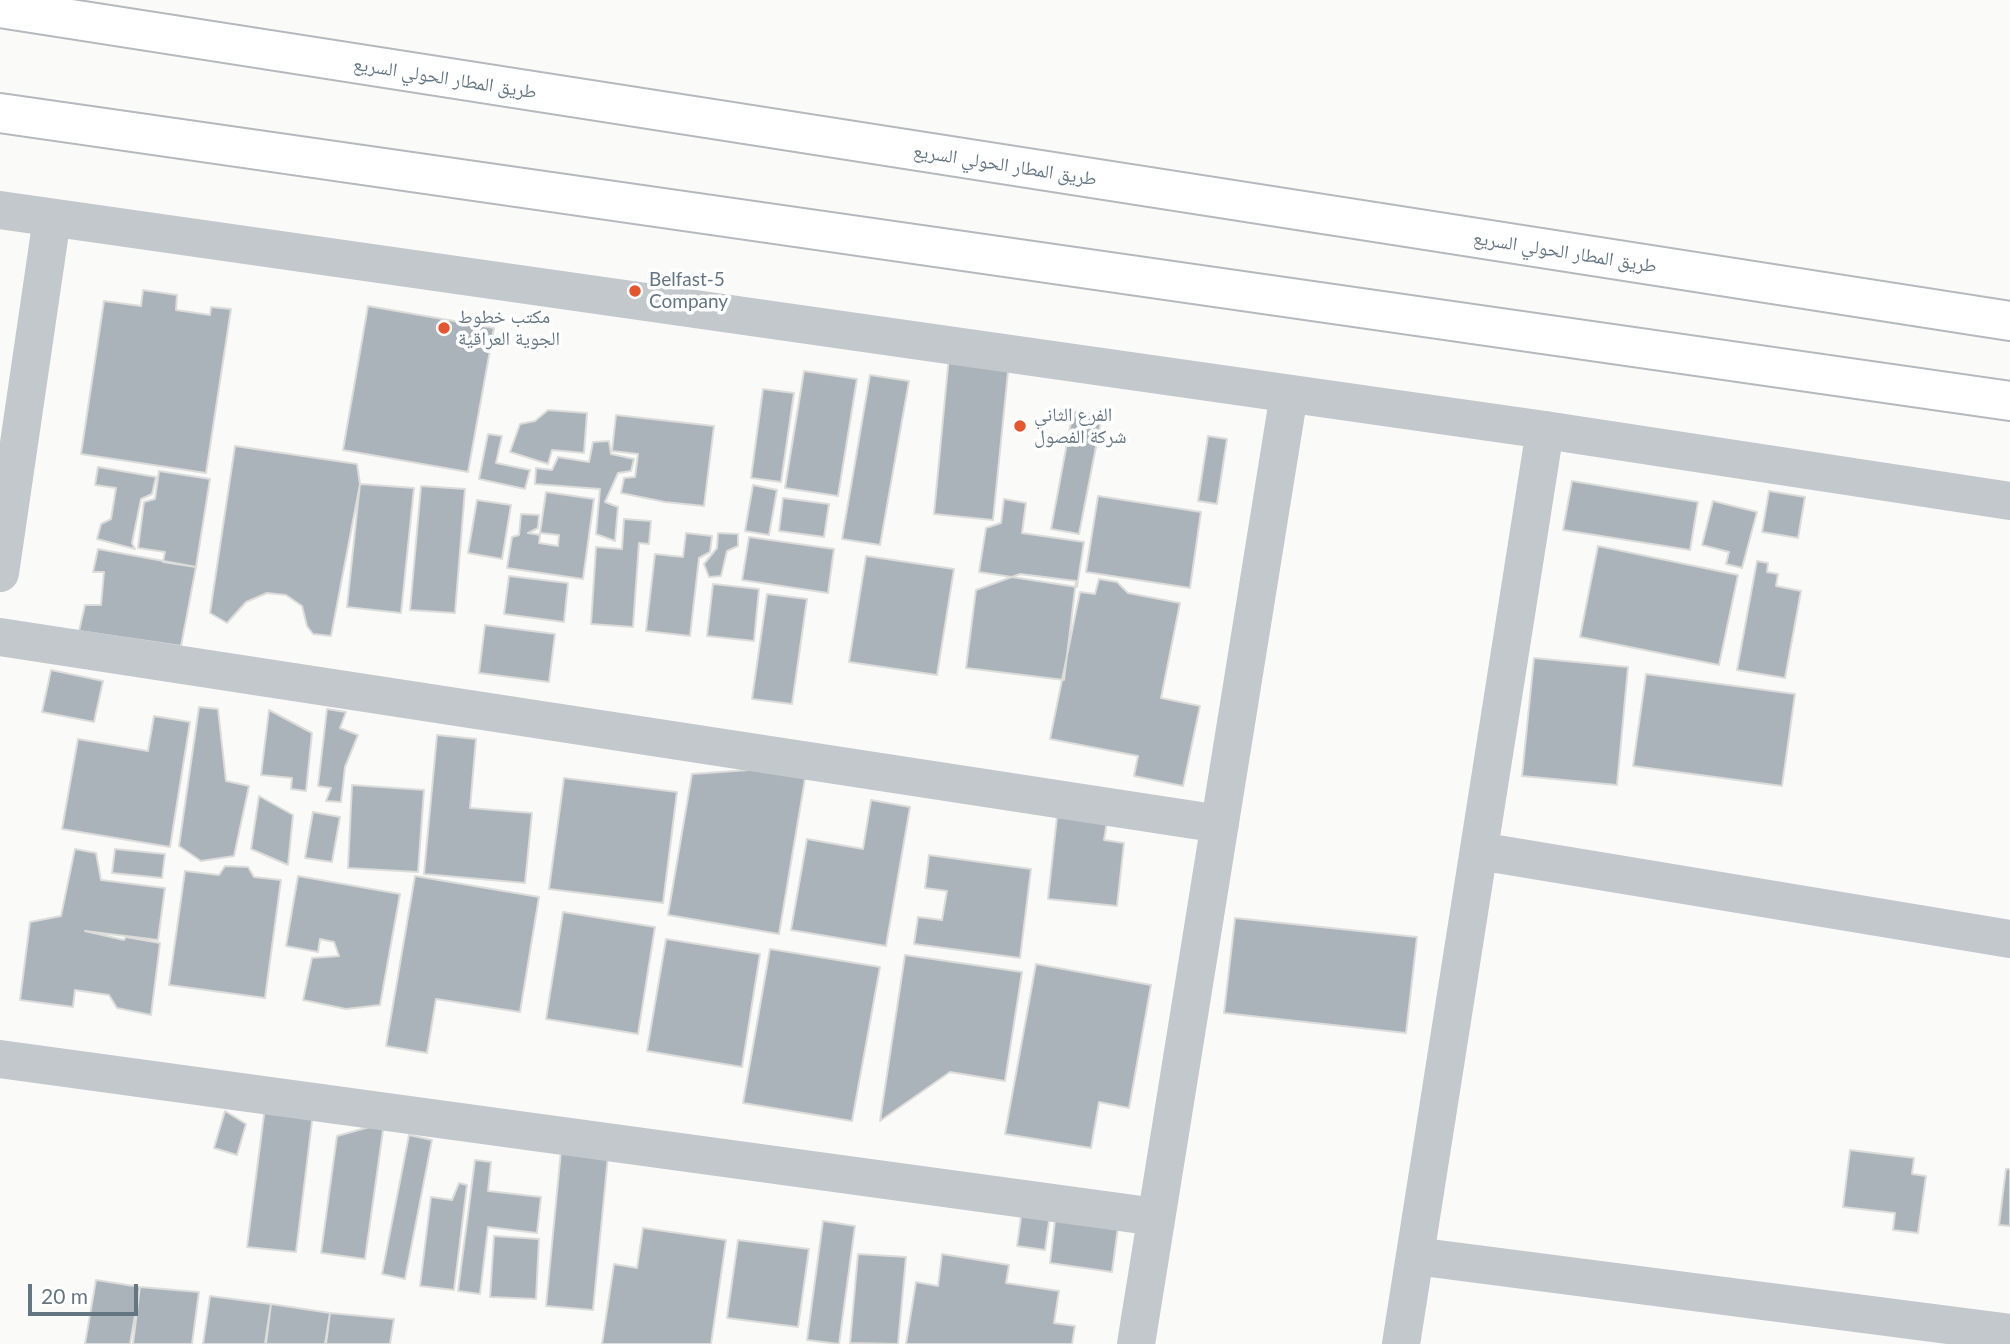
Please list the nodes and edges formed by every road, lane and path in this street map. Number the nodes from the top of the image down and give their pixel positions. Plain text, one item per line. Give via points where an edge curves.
1 (0, 8) edge
2 (0, 113) edge
3 (0, 210) edge
4 (52, 218) junction
5 (2010, 321) edge
6 (1289, 394) junction
7 (2010, 401) edge
8 (1545, 430) junction
9 (2010, 501) edge
10 (0, 573) edge
11 (0, 637) edge
12 (1220, 824) junction
13 (1479, 851) junction
14 (2010, 939) edge
15 (0, 1059) edge
16 (1156, 1217) junction
17 (1415, 1256) junction
18 (2010, 1333) edge
19 (1136, 1344) edge
20 (1401, 1344) edge

1 - 5 highway, طريق المطار الحولي السريع
2 - 7 highway
3 - 4 street
4 - 6 street
4 - 10 street
6 - 8 street
6 - 12 street
8 - 9 street
8 - 13 street
11 - 12 street
12 - 16 street
13 - 14 street
13 - 17 street
15 - 16 street
16 - 19 street
17 - 18 street
17 - 20 street

